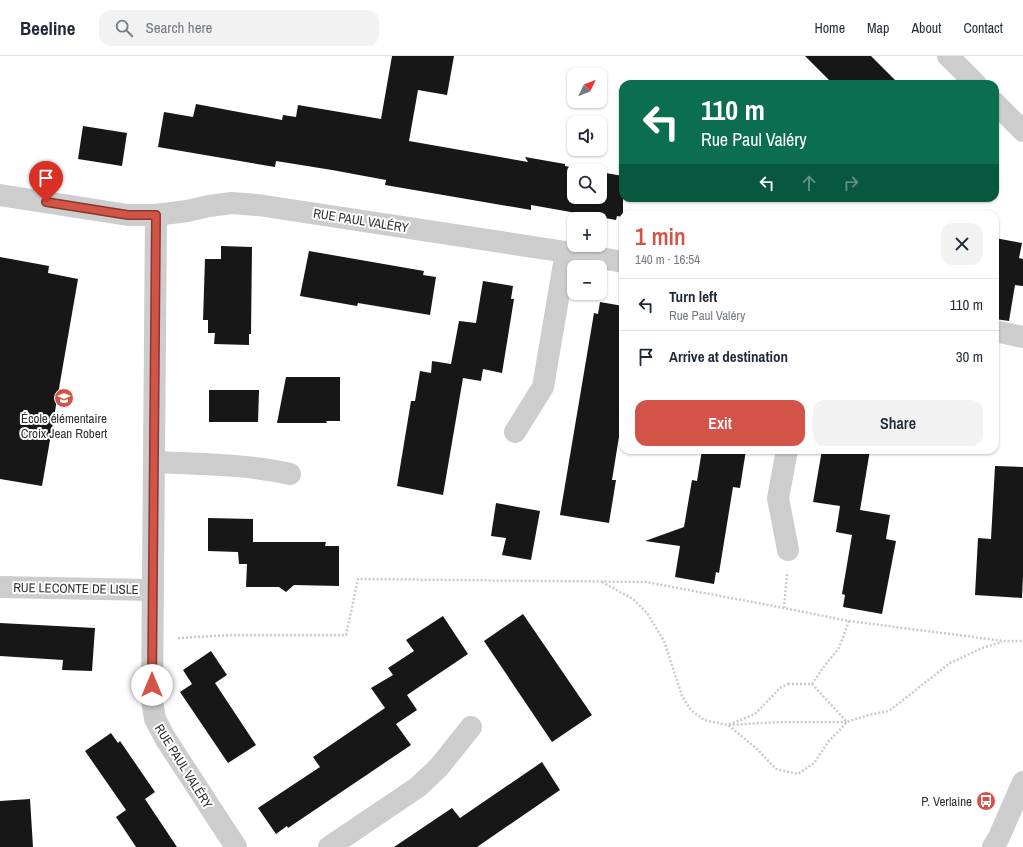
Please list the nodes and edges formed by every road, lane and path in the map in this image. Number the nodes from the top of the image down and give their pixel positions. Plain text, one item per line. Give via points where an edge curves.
1 (948, 56) edge
2 (972, 80) edge
3 (999, 107) edge
4 (1023, 131) edge
5 (0, 195) edge
6 (156, 215) junction
7 (566, 252) junction
8 (619, 261) edge
9 (999, 333) edge
10 (1023, 337) edge
11 (515, 432) dead end
12 (786, 454) edge
13 (155, 462) junction
14 (290, 474) dead end
15 (788, 550) joint
16 (602, 582) junction
17 (0, 587) edge
18 (152, 590) junction
19 (784, 608) junction
20 (849, 622) junction
21 (152, 640) junction
22 (1004, 641) junction
23 (1023, 641) edge
24 (812, 684) junction
25 (847, 722) junction
26 (728, 724) junction
27 (472, 727) dead end
28 (1023, 782) edge
29 (236, 847) edge
30 (329, 847) edge
31 (993, 847) edge

1 - 2 street
3 - 4 street
5 - 6 street, RUE PAUL VALÉRY via 128,215
6 - 7 street, RUE PAUL VALÉRY via 232,203 258,205
6 - 13 street, RUE PAUL VALÉRY
7 - 8 street, RUE PAUL VALÉRY
7 - 11 street via 543,387
9 - 10 street
12 - 15 street via 778,498
13 - 14 street via 265,468
13 - 18 street, RUE PAUL VALÉRY
15 - 19 path
16 - 19 path via 646,582
16 - 21 path via 358,579 346,635
16 - 26 path via 632,599 647,613 664,641 682,696 691,710 704,720
17 - 18 street, RUE LECONTE DE LISLE
18 - 21 street, RUE PAUL VALÉRY
19 - 20 path
20 - 22 path
20 - 24 path via 839,648
21 - 29 street, RUE PAUL VALÉRY via 152,700 155,719
22 - 23 path
22 - 25 path via 950,663 889,711
24 - 25 path
24 - 26 path via 788,684 780,688 755,714
25 - 26 path
25 - 26 path via 829,741 814,763 798,774 776,769
27 - 30 street via 439,767 418,787
28 - 31 street

